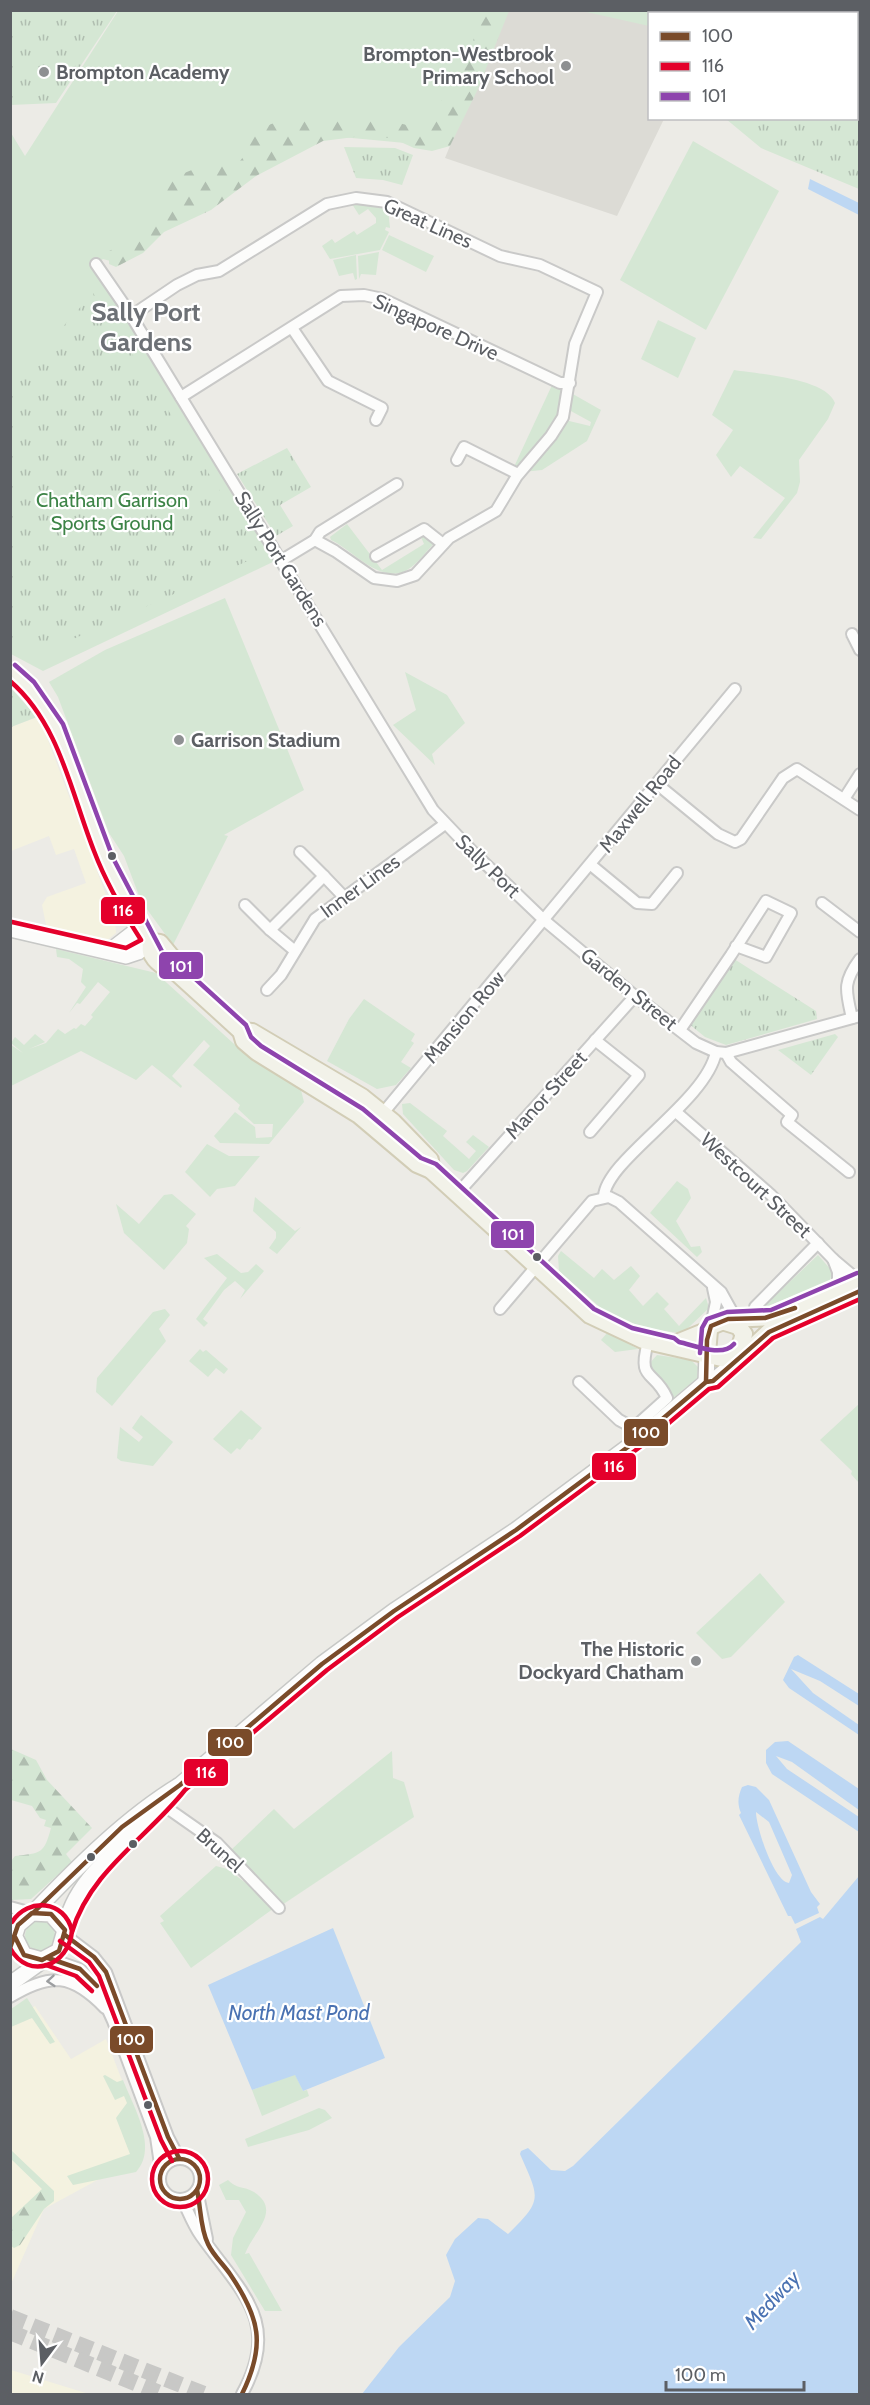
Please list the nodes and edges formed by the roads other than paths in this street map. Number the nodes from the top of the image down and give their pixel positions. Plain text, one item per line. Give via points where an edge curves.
1 (96, 264) dead end
2 (129, 313) junction
3 (291, 328) junction
4 (570, 383) junction
5 (181, 397) junction
6 (376, 420) dead end
7 (457, 460) dead end
8 (518, 474) junction
9 (397, 484) dead end
10 (315, 540) junction
11 (443, 544) junction
12 (376, 556) dead end
13 (282, 560) junction
14 (852, 634) dead end
15 (860, 651) edge
16 (10, 671) edge
17 (735, 688) dead end
18 (860, 774) edge
19 (657, 784) junction
20 (844, 799) junction
21 (433, 810) joint
22 (860, 810) edge
23 (445, 824) junction
24 (300, 852) dead end
25 (591, 864) junction
26 (677, 873) dead end
27 (324, 876) junction
28 (344, 897) junction
29 (822, 903) dead end
30 (245, 905) dead end
31 (544, 920) junction
32 (141, 927) junction
33 (10, 929) edge
34 (270, 930) junction
35 (860, 932) edge
36 (151, 942) junction
37 (736, 946) junction
38 (110, 951) junction
39 (295, 951) junction
40 (860, 959) edge
41 (267, 990) dead end
42 (635, 996) junction
43 (856, 1017) edge
44 (680, 1030) junction
45 (596, 1040) junction
46 (721, 1053) junction
47 (676, 1112) junction
48 (378, 1119) junction
49 (590, 1132) dead end
50 (849, 1172) dead end
51 (457, 1194) junction
52 (604, 1196) junction
53 (818, 1243) junction
54 (834, 1259) junction
55 (536, 1267) junction
56 (859, 1280) edge
57 (713, 1288) junction
58 (838, 1289) junction
59 (860, 1291) edge
60 (754, 1307) dead end
61 (500, 1309) dead end
62 (720, 1324) junction
63 (648, 1342) junction
64 (672, 1345) junction
65 (707, 1354) junction
66 (739, 1355) junction
67 (579, 1382) dead end
68 (706, 1382) junction
69 (160, 1803) junction
70 (152, 1818) junction
71 (186, 1821) junction
72 (10, 1907) edge
73 (279, 1908) dead end
74 (33, 1913) junction
75 (65, 1932) junction
76 (12, 1939) edge
77 (46, 1959) junction
78 (10, 1984) edge
79 (10, 1997) edge
80 (113, 2021) junction
81 (179, 2158) junction
82 (161, 2171) junction
83 (197, 2190) junction
84 (182, 2199) junction
85 (207, 2242) junction
86 (242, 2394) edge

1 - 2 street, Sally Port Gardens
2 - 4 street, Great Lines via 197,274 234,267 327,204 368,198 390,204 502,257 540,265 597,292 577,338
2 - 5 street, Sally Port Gardens
3 - 4 street, Singapore Drive via 341,297 364,295 383,299 560,383
3 - 5 street, Singapore Drive
3 - 6 street via 328,381 382,408
4 - 8 street via 562,419
5 - 13 street, Sally Port Gardens
7 - 8 street via 466,443
8 - 11 street via 497,509
9 - 10 street via 320,532
10 - 11 street via 374,578 388,581 415,575
10 - 13 street
11 - 12 street via 424,529
13 - 21 street, Sally Port Gardens
14 - 15 street
16 - 32 main road via 33,690 51,717 112,874
17 - 19 street, Maxwell Road
18 - 20 street
19 - 20 street via 718,834 735,842 791,771 797,769
19 - 25 street, Maxwell Road
20 - 22 street
21 - 23 street, Sally Port
23 - 28 street, Inner Lines
23 - 31 street, Sally Port
24 - 27 street
25 - 26 street via 637,903 651,904
25 - 31 street, Maxwell Road
27 - 28 street
27 - 34 street
28 - 39 street, Inner Lines via 315,919
29 - 35 street
30 - 34 street
31 - 42 street, Garden Street
31 - 48 street, Mansion Row
32 - 36 main road
32 - 38 street
33 - 38 street
34 - 39 street
36 - 38 street via 126,956
36 - 48 main road via 151,953 165,969 175,971 241,1031 252,1032
37 - 37 street via 766,957 791,913 766,901
37 - 44 street
39 - 41 street, Inner Lines
40 - 43 street via 849,973 845,988
42 - 44 street, Garden Street
42 - 45 street, Manor Street
43 - 46 street
44 - 46 street, Garden Street via 696,1043
45 - 49 street via 639,1074
45 - 51 street, Manor Street
46 - 47 street
46 - 50 street, Garden Street via 792,1115 787,1122
47 - 52 street via 628,1158 606,1185
47 - 53 street, Westcourt Street via 771,1195
48 - 51 main road via 430,1160 431,1170
51 - 55 main road
52 - 55 street via 592,1201
52 - 57 street via 619,1202
53 - 54 street, Westcourt Street
53 - 60 street
54 - 56 street, Westcourt Street
54 - 58 street
55 - 61 street
55 - 63 main road via 590,1315
56 - 58 main road
57 - 62 street
57 - 62 street via 720,1292
58 - 62 main road via 772,1317
59 - 66 main road via 783,1325
62 - 64 main road
62 - 65 main road
62 - 66 main road via 742,1330
63 - 64 main road
63 - 67 street via 645,1370 667,1398 634,1426 619,1420
64 - 65 main road via 675,1349
65 - 66 main road via 726,1359
65 - 68 street
66 - 68 street via 713,1382
68 - 69 street via 640,1438 516,1530 394,1611 322,1665
69 - 70 street
69 - 71 street, Brunel
69 - 74 street via 110,1838
70 - 71 street
70 - 75 street via 78,1894 70,1907
71 - 73 street, Brunel via 224,1849
72 - 74 street
74 - 75 street via 51,1914
74 - 76 street via 20,1922
75 - 77 street via 59,1951
75 - 81 street via 106,1972
76 - 77 street via 24,1955
77 - 78 street
77 - 80 street via 73,1966 87,1975 97,1986
80 -> 79 street via 88,1992 64,1980 41,1981
80 - 82 street via 156,2137
81 - 82 street via 168,2162
81 - 83 street via 192,2162 199,2171
82 - 84 street via 162,2189 171,2197
83 - 84 street
83 - 85 street
84 - 85 street
85 - 86 street via 243,2293 256,2320 258,2360

